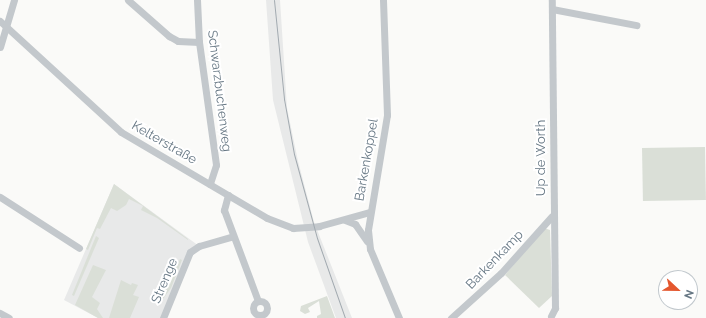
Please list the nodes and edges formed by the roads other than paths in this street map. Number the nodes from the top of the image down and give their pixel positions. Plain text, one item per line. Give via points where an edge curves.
1 (14, 0) edge
2 (128, 0) edge
3 (197, 0) edge
4 (383, 0) edge
5 (552, 0) edge
6 (552, 9) junction
7 (0, 21) edge
8 (636, 25) dead end
9 (6, 27) junction
10 (198, 42) junction
11 (0, 47) edge
12 (210, 184) junction
13 (228, 195) junction
14 (0, 197) edge
15 (370, 212) junction
16 (552, 216) junction
17 (345, 220) junction
18 (233, 236) junction
19 (79, 248) dead end
20 (370, 249) junction
21 (258, 301) dead end
22 (0, 312) edge
23 (551, 316) dead end
24 (9, 318) edge
25 (162, 318) edge
26 (399, 318) edge
27 (451, 318) edge

1 - 9 street
2 - 10 street via 169,36 178,41
3 - 10 street, Schwarzbuchenweg
4 - 15 street, Barkenkoppel via 387,115
5 - 6 street, Up de Worth
6 - 8 street
6 - 16 street, Up de Worth
7 - 9 street, Kelterstraße
9 - 11 street
9 - 12 street, Kelterstraße via 121,132
10 - 12 street, Schwarzbuchenweg via 216,165
12 - 13 street, Kelterstraße
13 - 17 street, Kelterstraße via 267,218 293,228
13 - 18 street via 224,210
14 - 19 street
15 - 17 street, Kelterstraße
15 - 20 street, Barkenkoppel
16 - 23 street, Up de Worth via 555,308
16 - 27 street, Barkenkamp via 501,273
17 - 20 street via 355,224 363,232
18 - 21 street
18 - 25 street, Strenge via 199,246 190,252
20 - 26 street, Barkenkoppel
22 - 24 street

